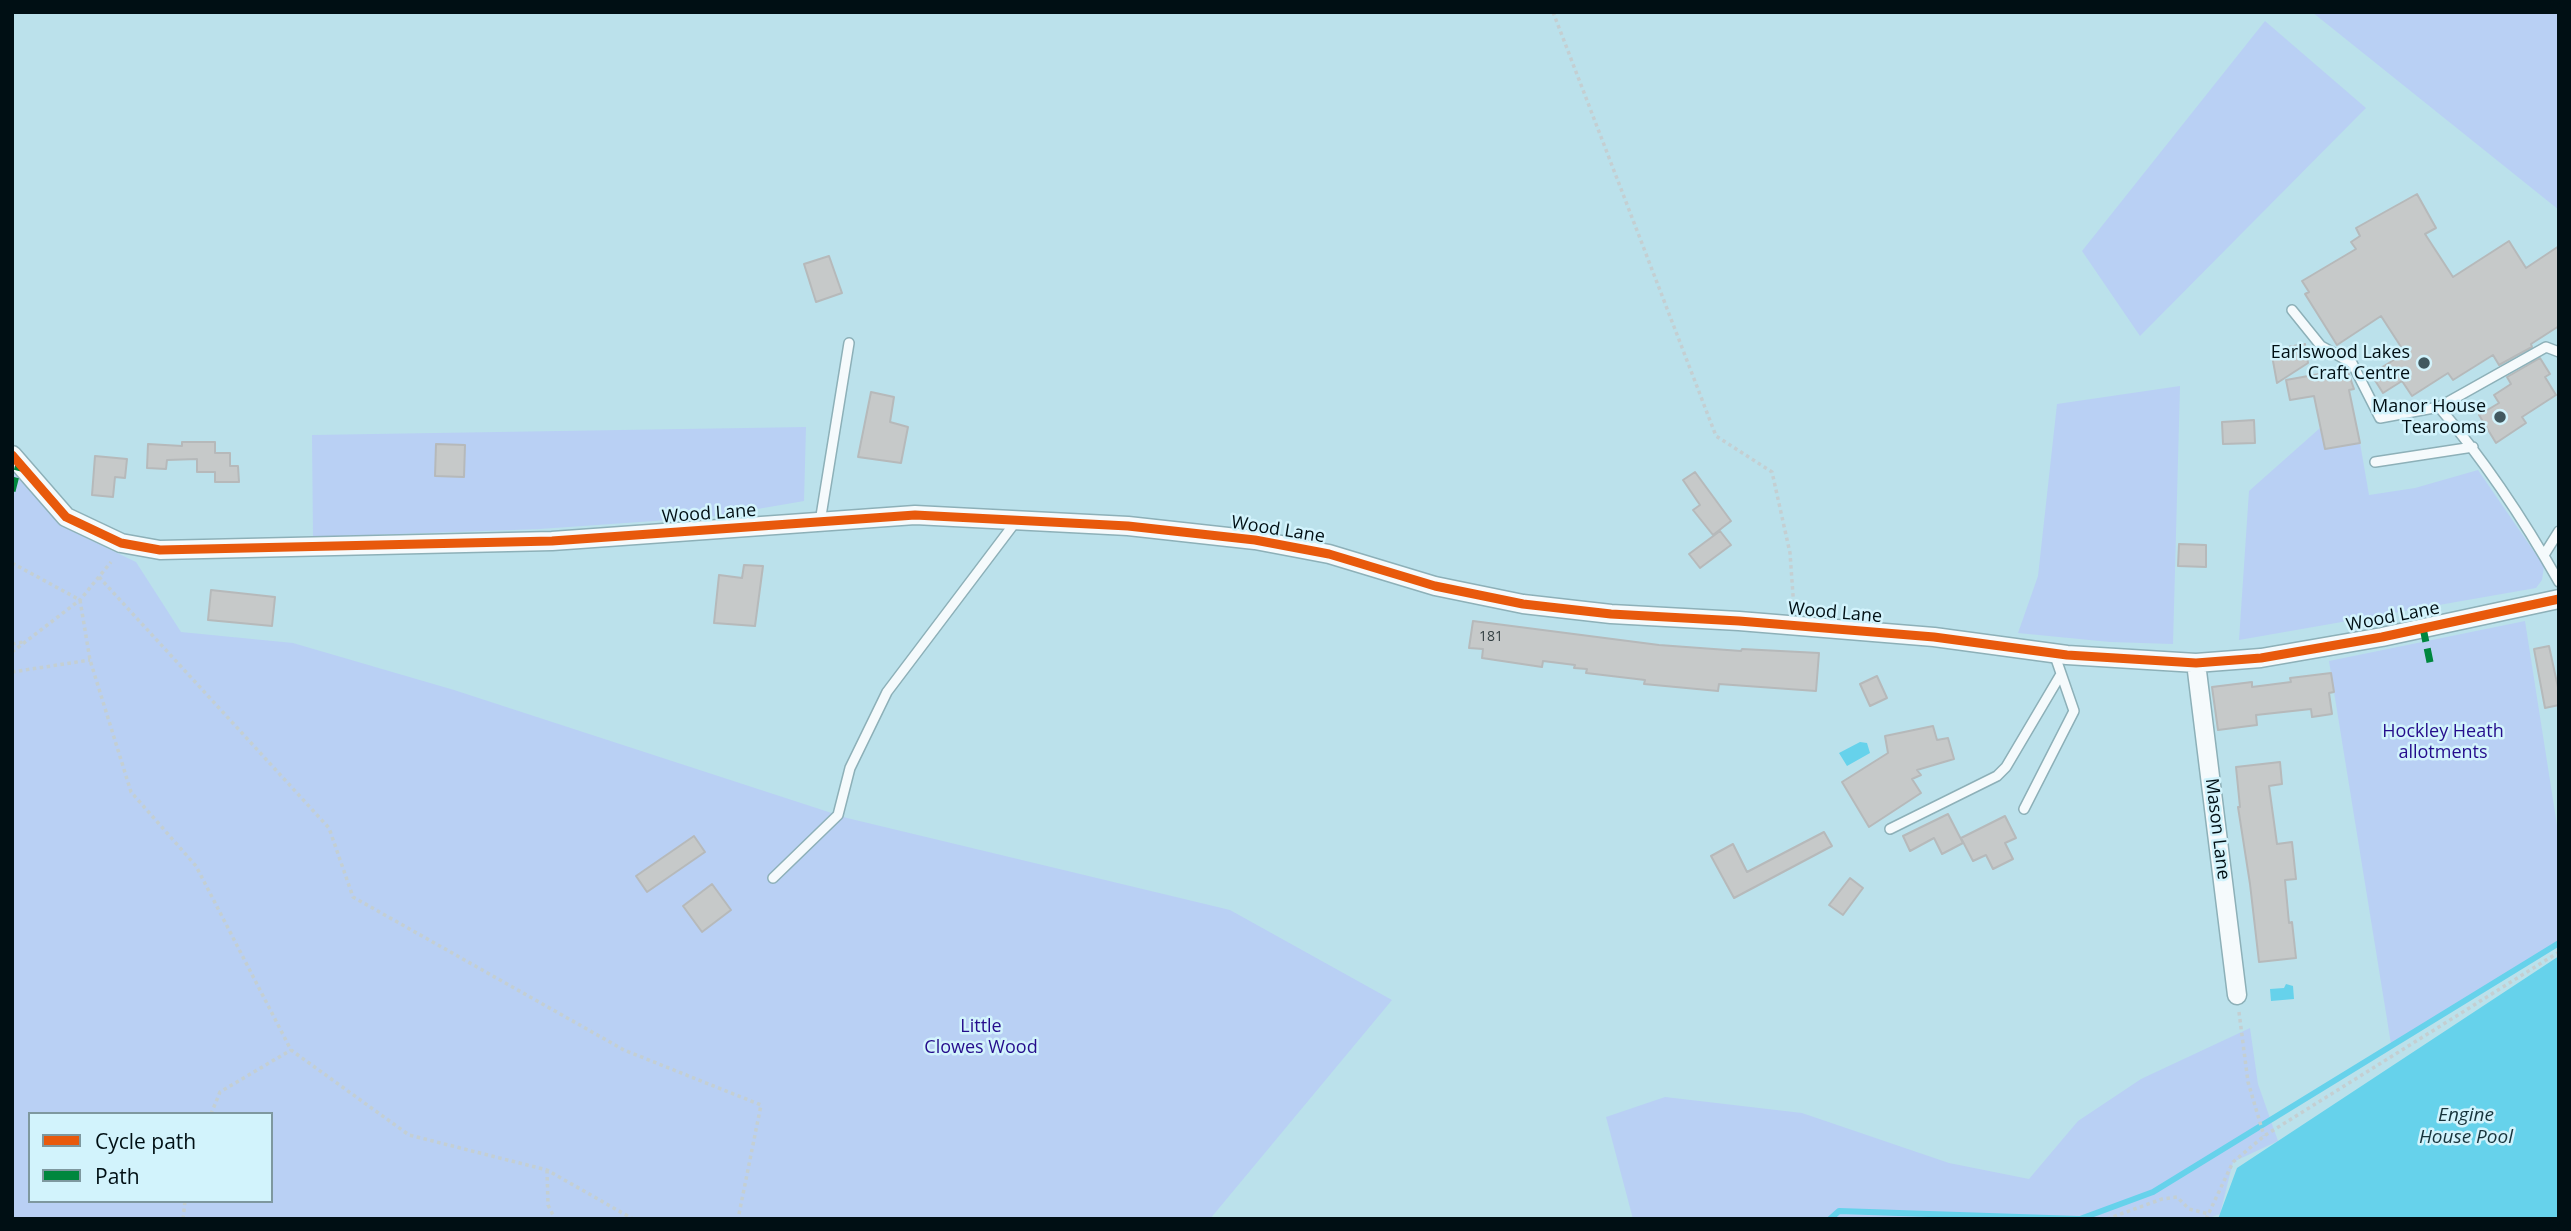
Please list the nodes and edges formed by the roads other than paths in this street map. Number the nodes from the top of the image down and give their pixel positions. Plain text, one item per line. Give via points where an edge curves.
1 (2292, 310) dead end
2 (849, 343) dead end
3 (2559, 352) edge
4 (2439, 407) junction
5 (2473, 447) junction
6 (12, 455) edge
7 (2375, 462) dead end
8 (1017, 520) junction
9 (820, 522) junction
10 (2559, 531) edge
11 (2544, 555) junction
12 (2559, 582) edge
13 (2559, 599) edge
14 (2054, 653) junction
15 (2196, 663) junction
16 (2062, 674) junction
17 (2024, 809) dead end
18 (1889, 830) dead end
19 (774, 878) dead end
20 (2237, 995) road end

1 - 4 lane via 2321,346 2351,363 2380,418
2 - 9 lane
3 - 4 lane via 2546,348
4 - 5 lane
5 - 7 lane
5 - 11 lane
6 - 9 street, Wood Lane via 66,517 121,543 160,550 552,541
8 - 9 street, Wood Lane via 915,515
8 - 14 street, Wood Lane via 1255,540 1329,554 1435,586 1523,604 1934,636
8 - 19 lane via 887,692 850,768 838,815
10 - 11 lane
11 - 12 lane
13 - 15 street, Wood Lane via 2261,658
14 - 15 street, Wood Lane
14 - 16 lane
15 - 20 street, Mason Lane
16 - 17 lane via 2074,711
16 - 18 lane via 1997,776

